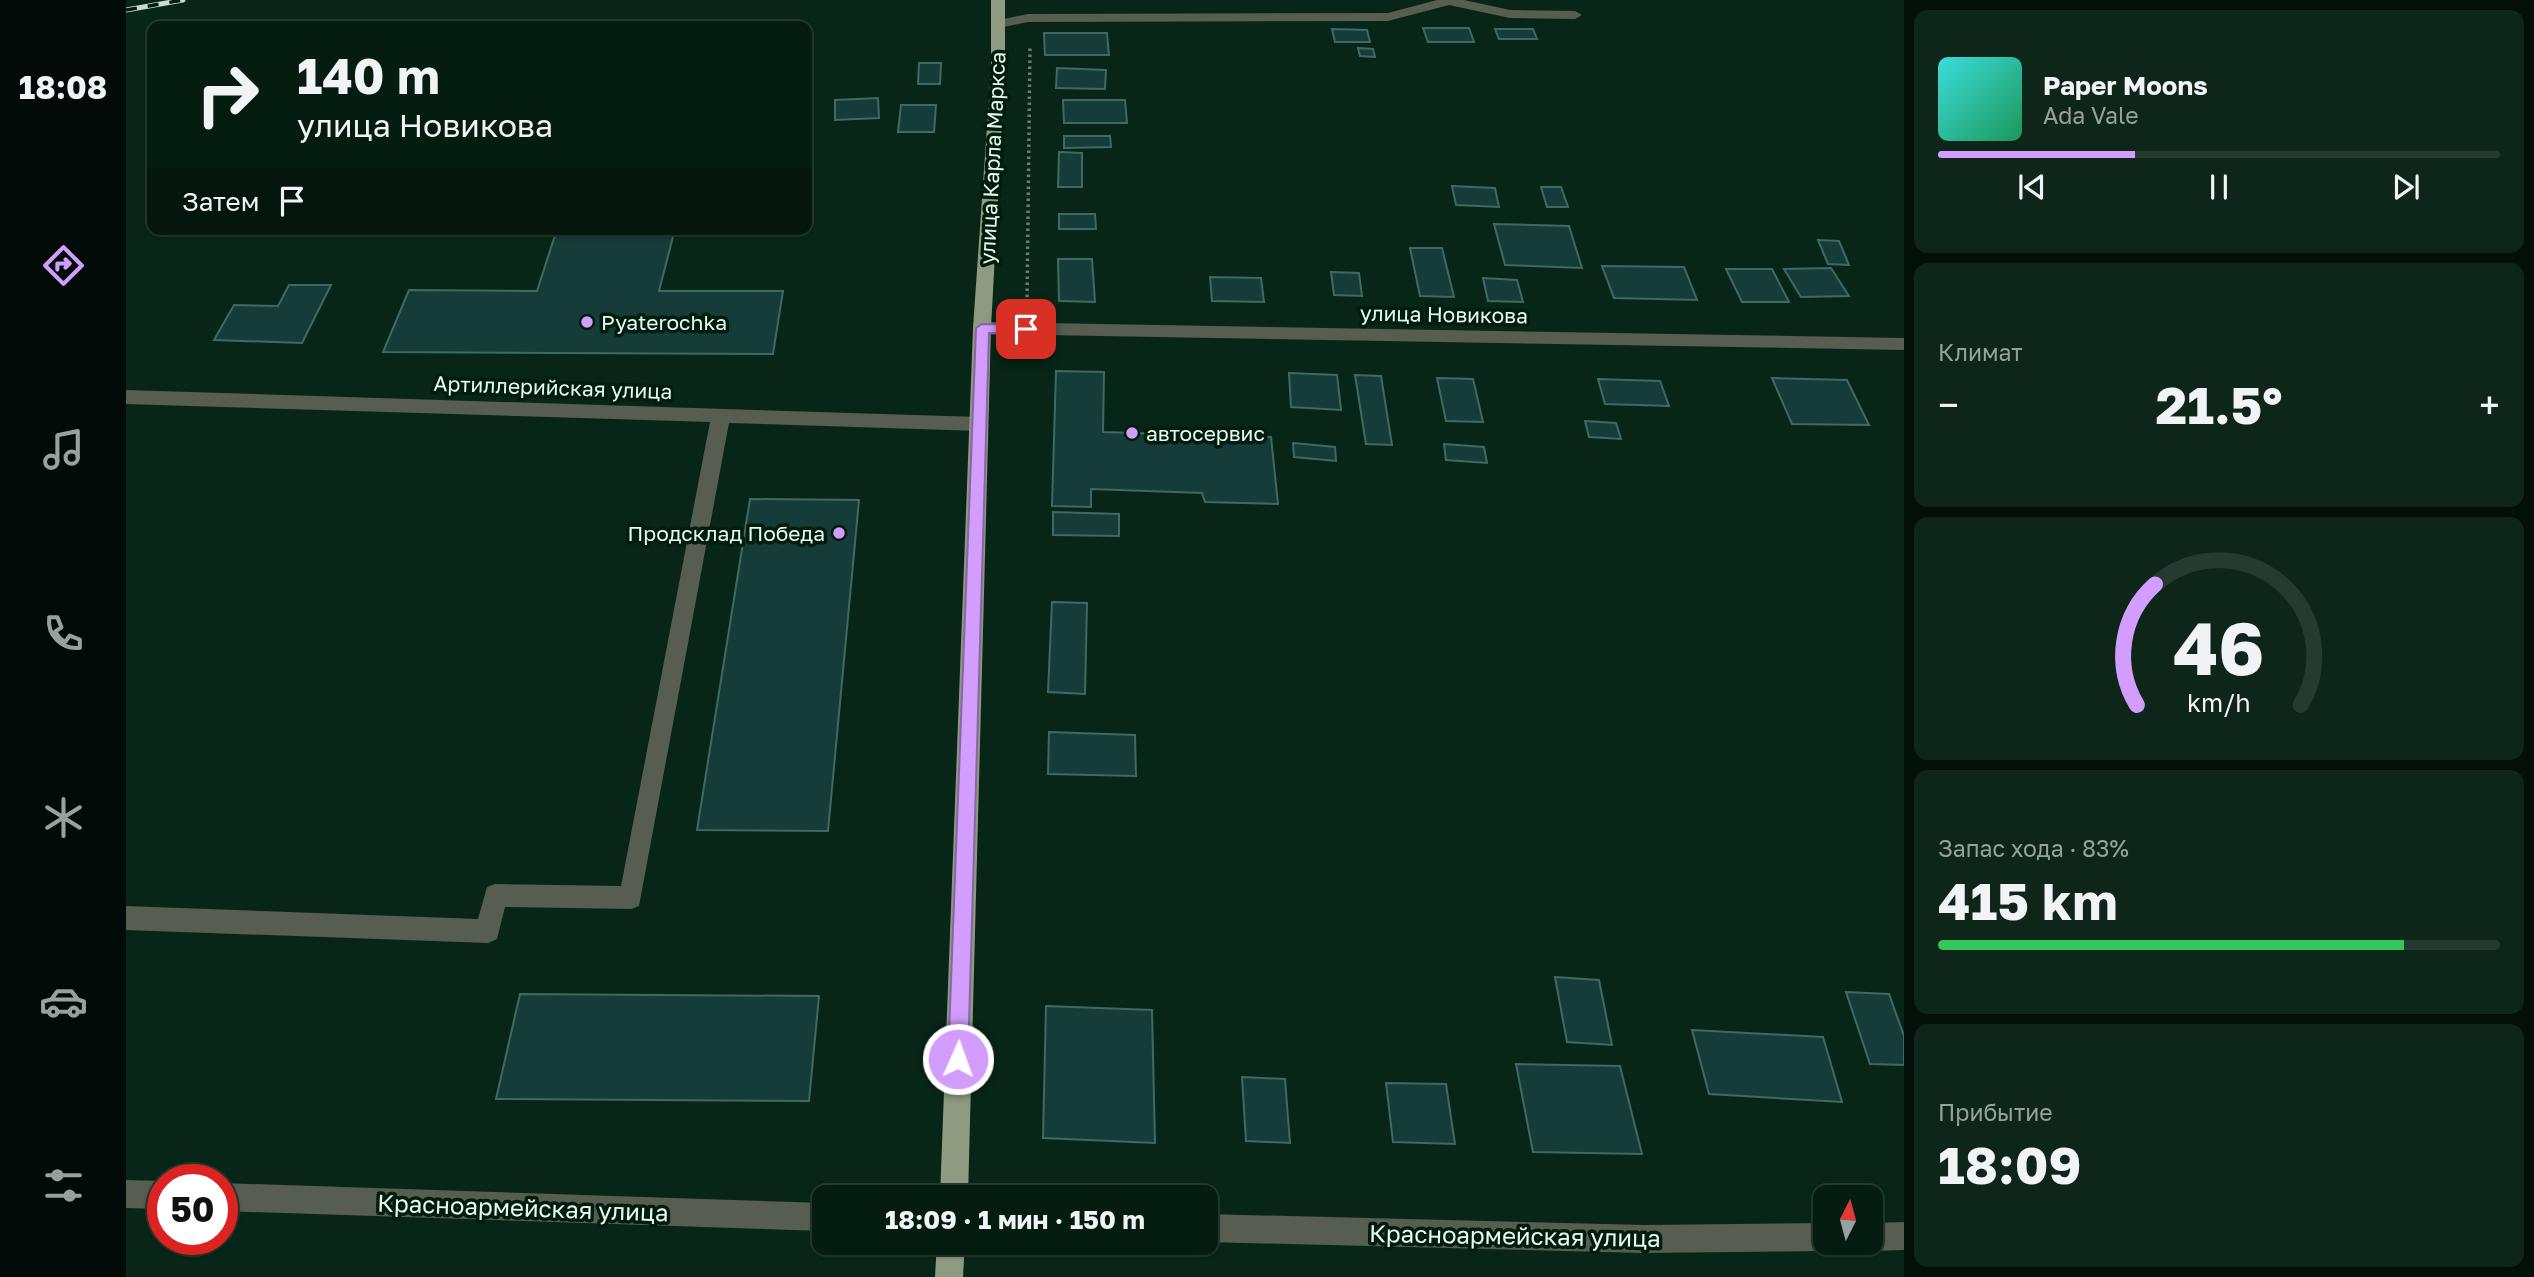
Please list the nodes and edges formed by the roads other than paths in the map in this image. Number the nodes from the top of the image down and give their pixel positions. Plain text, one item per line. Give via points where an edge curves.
1 (998, 0) edge
2 (1575, 15) dead end
3 (998, 23) junction
4 (982, 328) junction
5 (1904, 344) edge
6 (126, 397) edge
7 (722, 415) junction
8 (979, 424) junction
9 (126, 918) edge
10 (954, 1185) edge
11 (126, 1194) edge
12 (147, 1195) edge
13 (238, 1198) edge
14 (812, 1217) edge
15 (1218, 1228) edge
16 (1904, 1236) edge
17 (1813, 1237) edge
18 (1883, 1237) edge
19 (950, 1255) edge
20 (949, 1277) edge

1 - 3 main road, улица Карла Маркса
2 - 3 street via 1510,14 1449,1 1388,17 1028,18
3 - 4 main road, улица Карла Маркса
4 - 5 street, улица Новикова
4 - 8 main road, улица Карла Маркса
6 - 7 street, Артиллерийская улица
7 - 8 street, Артиллерийская улица
7 - 9 street via 631,898 495,895 488,931
8 - 10 main road, улица Карла Маркса
11 - 12 street
13 - 14 street, Красноармейская улица
15 - 17 street, Красноармейская улица via 1644,1239
16 - 18 street
19 - 20 main road

